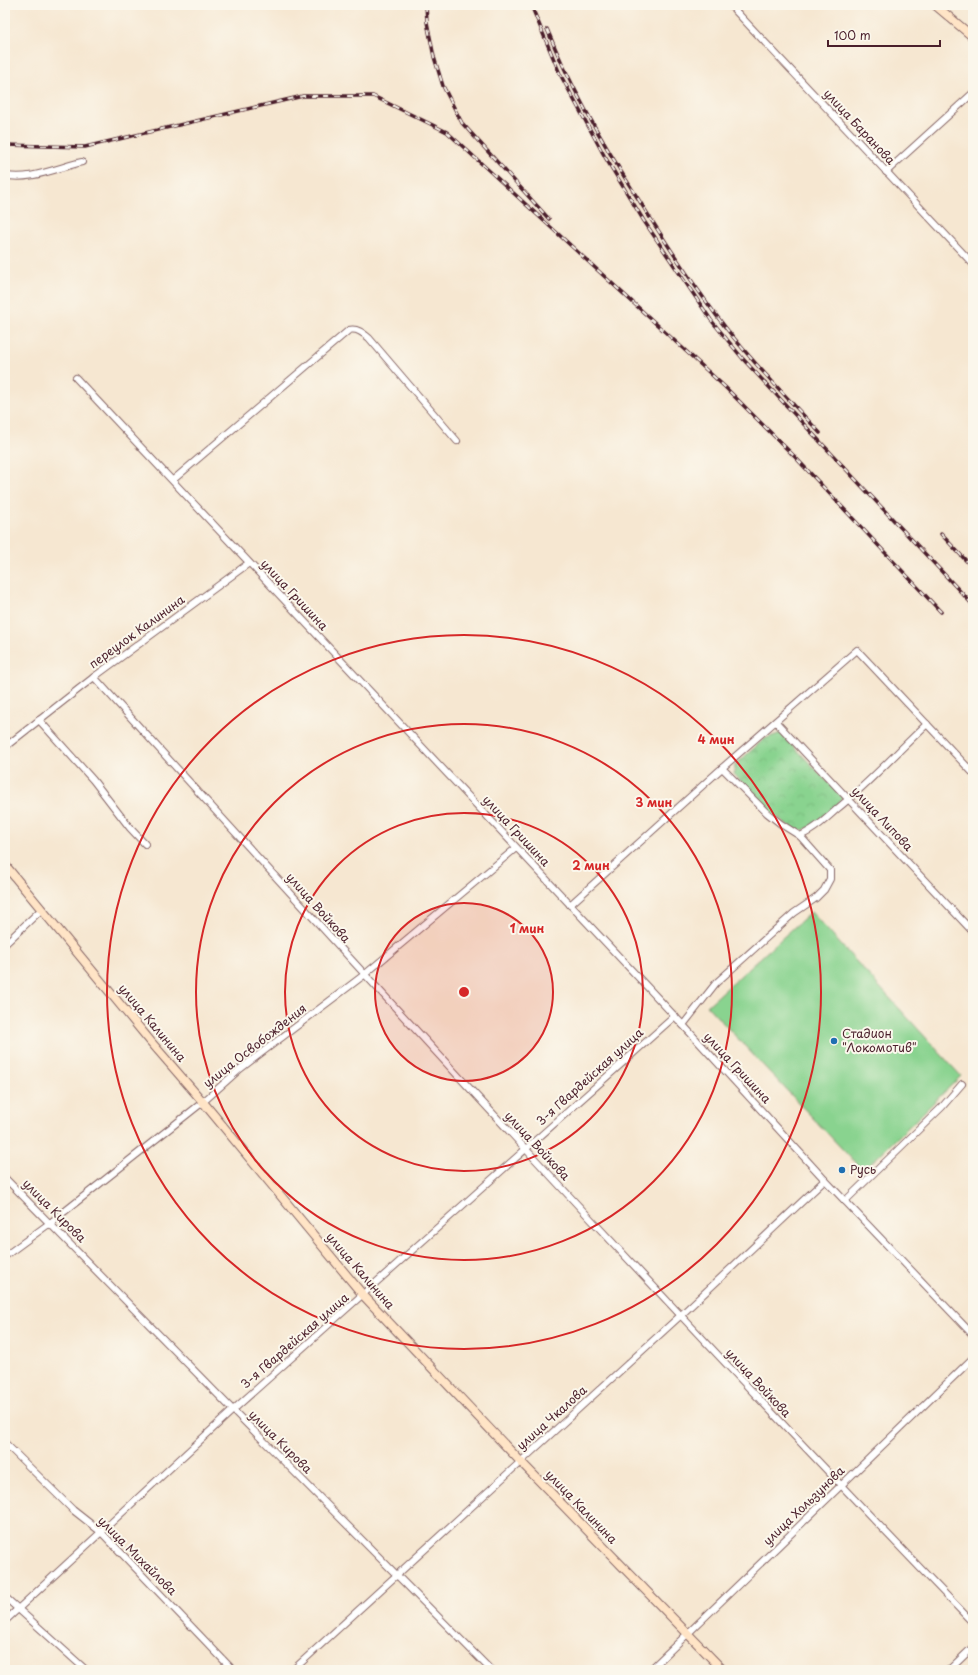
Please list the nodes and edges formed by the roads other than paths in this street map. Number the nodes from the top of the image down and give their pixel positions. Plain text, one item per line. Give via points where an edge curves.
1 (730, 5) edge
2 (935, 5) edge
3 (973, 37) edge
4 (973, 93) edge
5 (82, 162) dead end
6 (886, 172) junction
7 (5, 175) edge
8 (973, 264) edge
9 (76, 378) dead end
10 (457, 441) dead end
11 (173, 480) junction
12 (249, 563) junction
13 (94, 677) junction
14 (39, 720) junction
15 (776, 722) junction
16 (927, 724) junction
17 (5, 747) edge
18 (722, 768) junction
19 (973, 773) edge
20 (849, 799) junction
21 (800, 836) junction
22 (145, 844) dead end
23 (516, 848) junction
24 (5, 864) edge
25 (570, 905) junction
26 (42, 909) junction
27 (973, 932) edge
28 (5, 944) edge
29 (364, 975) junction
30 (674, 1016) junction
31 (683, 1025) junction
32 (962, 1084) dead end
33 (203, 1102) junction
34 (525, 1149) junction
35 (5, 1178) edge
36 (825, 1180) junction
37 (845, 1201) junction
38 (50, 1223) junction
39 (5, 1256) edge
40 (363, 1295) junction
41 (680, 1316) junction
42 (973, 1335) edge
43 (973, 1358) edge
44 (233, 1410) junction
45 (5, 1443) edge
46 (520, 1462) junction
47 (841, 1487) junction
48 (101, 1532) junction
49 (397, 1574) junction
50 (5, 1597) edge
51 (18, 1610) junction
52 (5, 1621) edge
53 (973, 1623) edge
54 (687, 1634) junction
55 (973, 1647) edge
56 (86, 1670) edge
57 (233, 1670) edge
58 (293, 1670) edge
59 (491, 1670) edge
60 (650, 1670) edge
61 (723, 1670) edge
62 (949, 1670) edge

1 - 6 street, улица Баранова
2 - 3 street
4 - 6 street
5 - 7 street via 25,176
6 - 8 street, улица Баранова
9 - 11 street, улица Гришина
10 - 11 street via 369,338 362,333 349,330
11 - 12 street, улица Гришина
12 - 13 street, переулок Калинина
12 - 23 street, улица Гришина
13 - 14 street, переулок Калинина
13 - 29 street, улица Войкова
14 - 17 street, переулок Калинина
14 - 22 street via 93,780
15 - 16 street via 857,650
15 - 18 street
15 - 20 street, улица Липова
16 - 19 street
16 - 20 street
18 - 21 street via 766,813
18 - 25 street
20 - 21 street via 809,832
20 - 27 street, улица Липова
21 - 31 street via 830,870 830,879 824,890 782,923 716,983
23 - 25 street, улица Гришина
23 - 29 street, улица Освобождения
24 - 26 street, улица Калинина
25 - 30 street, улица Гришина
26 - 28 street
26 - 33 street, улица Калинина via 150,1042
29 - 33 street, улица Освобождения via 240,1069
29 - 34 street, улица Войкова
30 - 31 street, улица Гришина
30 - 34 street, 3-я Гвардейская улица
31 - 36 street, улица Гришина
32 - 37 street via 942,1107
33 - 38 street, улица Освобождения
33 - 40 street, улица Калинина
34 - 40 street, 3-я Гвардейская улица
34 - 41 street, улица Войкова
35 - 38 street, улица Кирова
36 - 37 street, улица Гришина
36 - 41 street, улица Чкалова
37 - 42 street, улица Гришина
38 - 39 street, улица Освобождения
38 - 44 street, улица Кирова
40 - 44 street, 3-я Гвардейская улица
40 - 46 street, улица Калинина
41 - 46 street, улица Чкалова
41 - 47 street, улица Войкова
43 - 47 street, улица Хользунова
44 - 48 street, 3-я Гвардейская улица
44 - 49 street, улица Кирова
45 - 48 street, улица Михайлова via 73,1510
46 - 49 street, улица Чкалова
46 - 54 street, улица Калинина
47 - 53 street, улица Войкова
47 - 54 street, улица Хользунова
48 - 51 street, 3-я Гвардейская улица
48 - 57 street, улица Михайлова
49 - 58 street, улица Чкалова
49 - 59 street, улица Кирова
50 - 51 street
51 - 52 street, 3-я Гвардейская улица
51 - 56 street
54 - 60 street, улица Хользунова
54 - 61 street, улица Калинина
55 - 62 street

